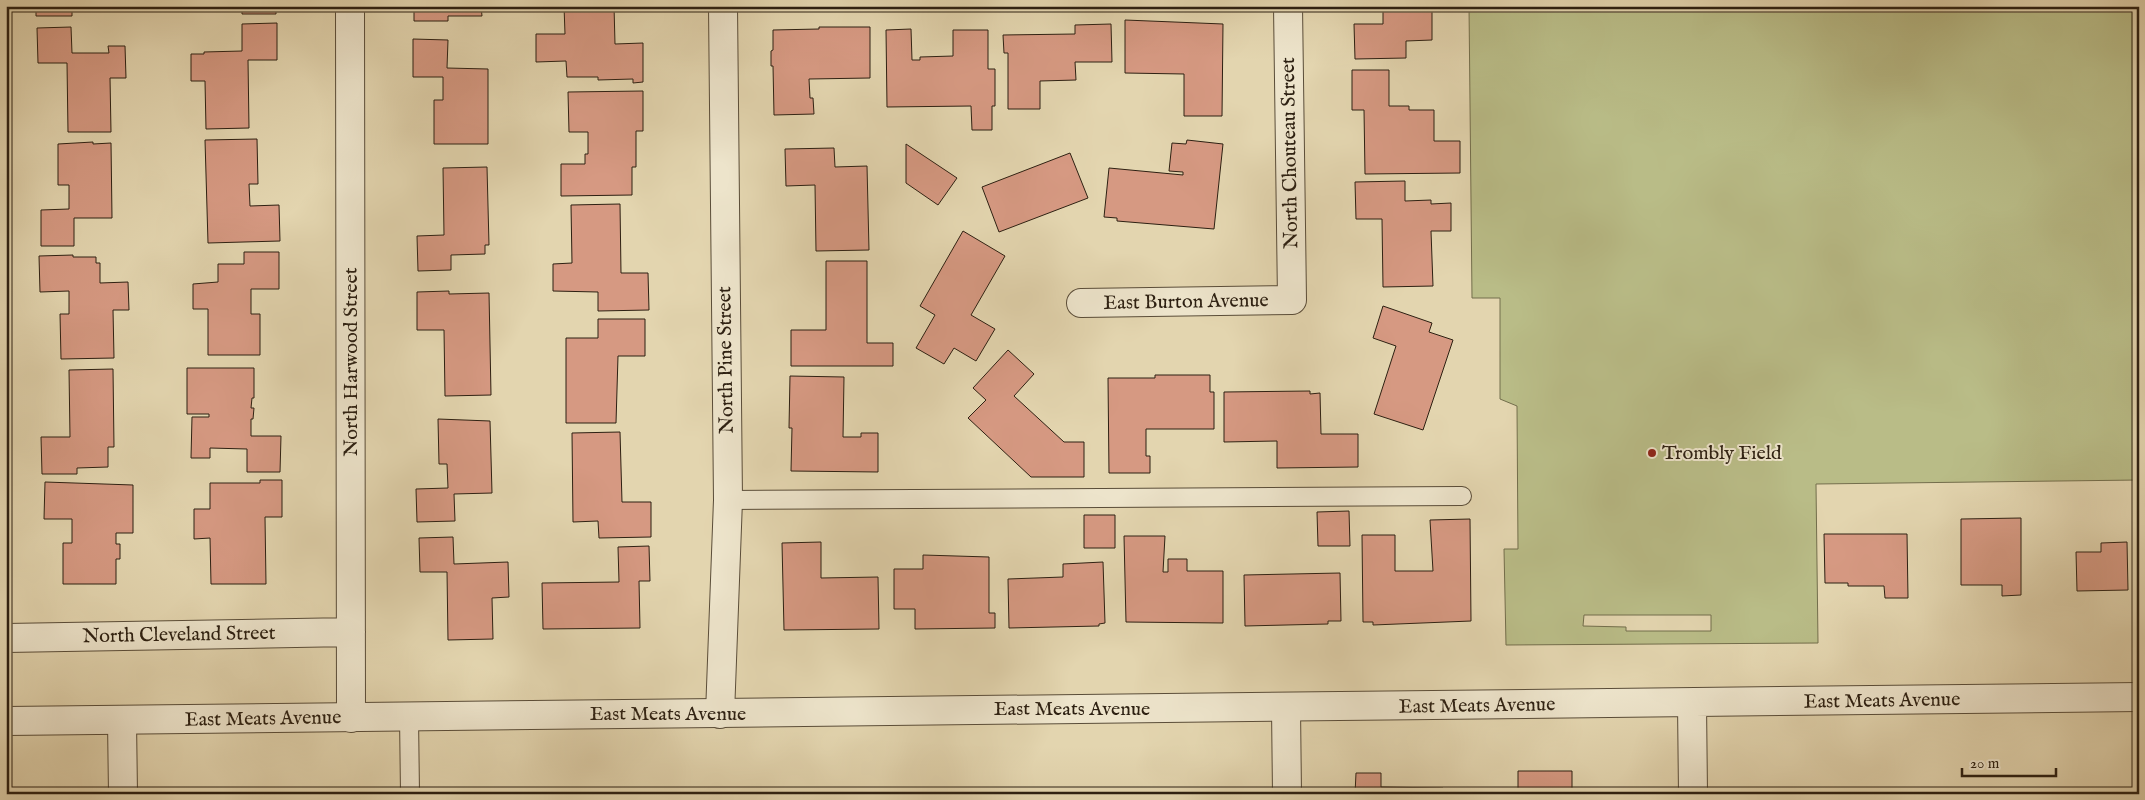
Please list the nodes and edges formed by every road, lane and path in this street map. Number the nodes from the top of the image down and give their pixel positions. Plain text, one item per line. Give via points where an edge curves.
1 (350, 6) edge
2 (723, 6) edge
3 (1288, 6) edge
4 (1292, 300) joint
5 (1081, 303) dead end
6 (1462, 496) dead end
7 (728, 500) junction
8 (351, 632) junction
9 (6, 638) edge
10 (2139, 697) edge
11 (1692, 703) junction
12 (1286, 708) junction
13 (720, 714) junction
14 (409, 716) junction
15 (351, 718) junction
16 (122, 720) junction
17 (6, 722) edge
18 (123, 794) edge
19 (410, 794) edge
20 (1287, 794) edge
21 (1693, 794) edge

1 - 8 street, North Harwood Street
2 - 7 street, North Pine Street
3 - 4 street, North Chouteau Street
4 - 5 street, East Burton Avenue
6 - 7 lane
7 - 13 street, North Pine Street
8 - 9 street, North Cleveland Street
8 - 15 street, North Harwood Street
10 - 11 street, East Meats Avenue
11 - 12 street, East Meats Avenue
11 - 21 street
12 - 13 street, East Meats Avenue
12 - 20 street
13 - 14 street, East Meats Avenue
14 - 15 street, East Meats Avenue
14 - 19 lane
15 - 16 street, East Meats Avenue
16 - 17 street, East Meats Avenue
16 - 18 street

